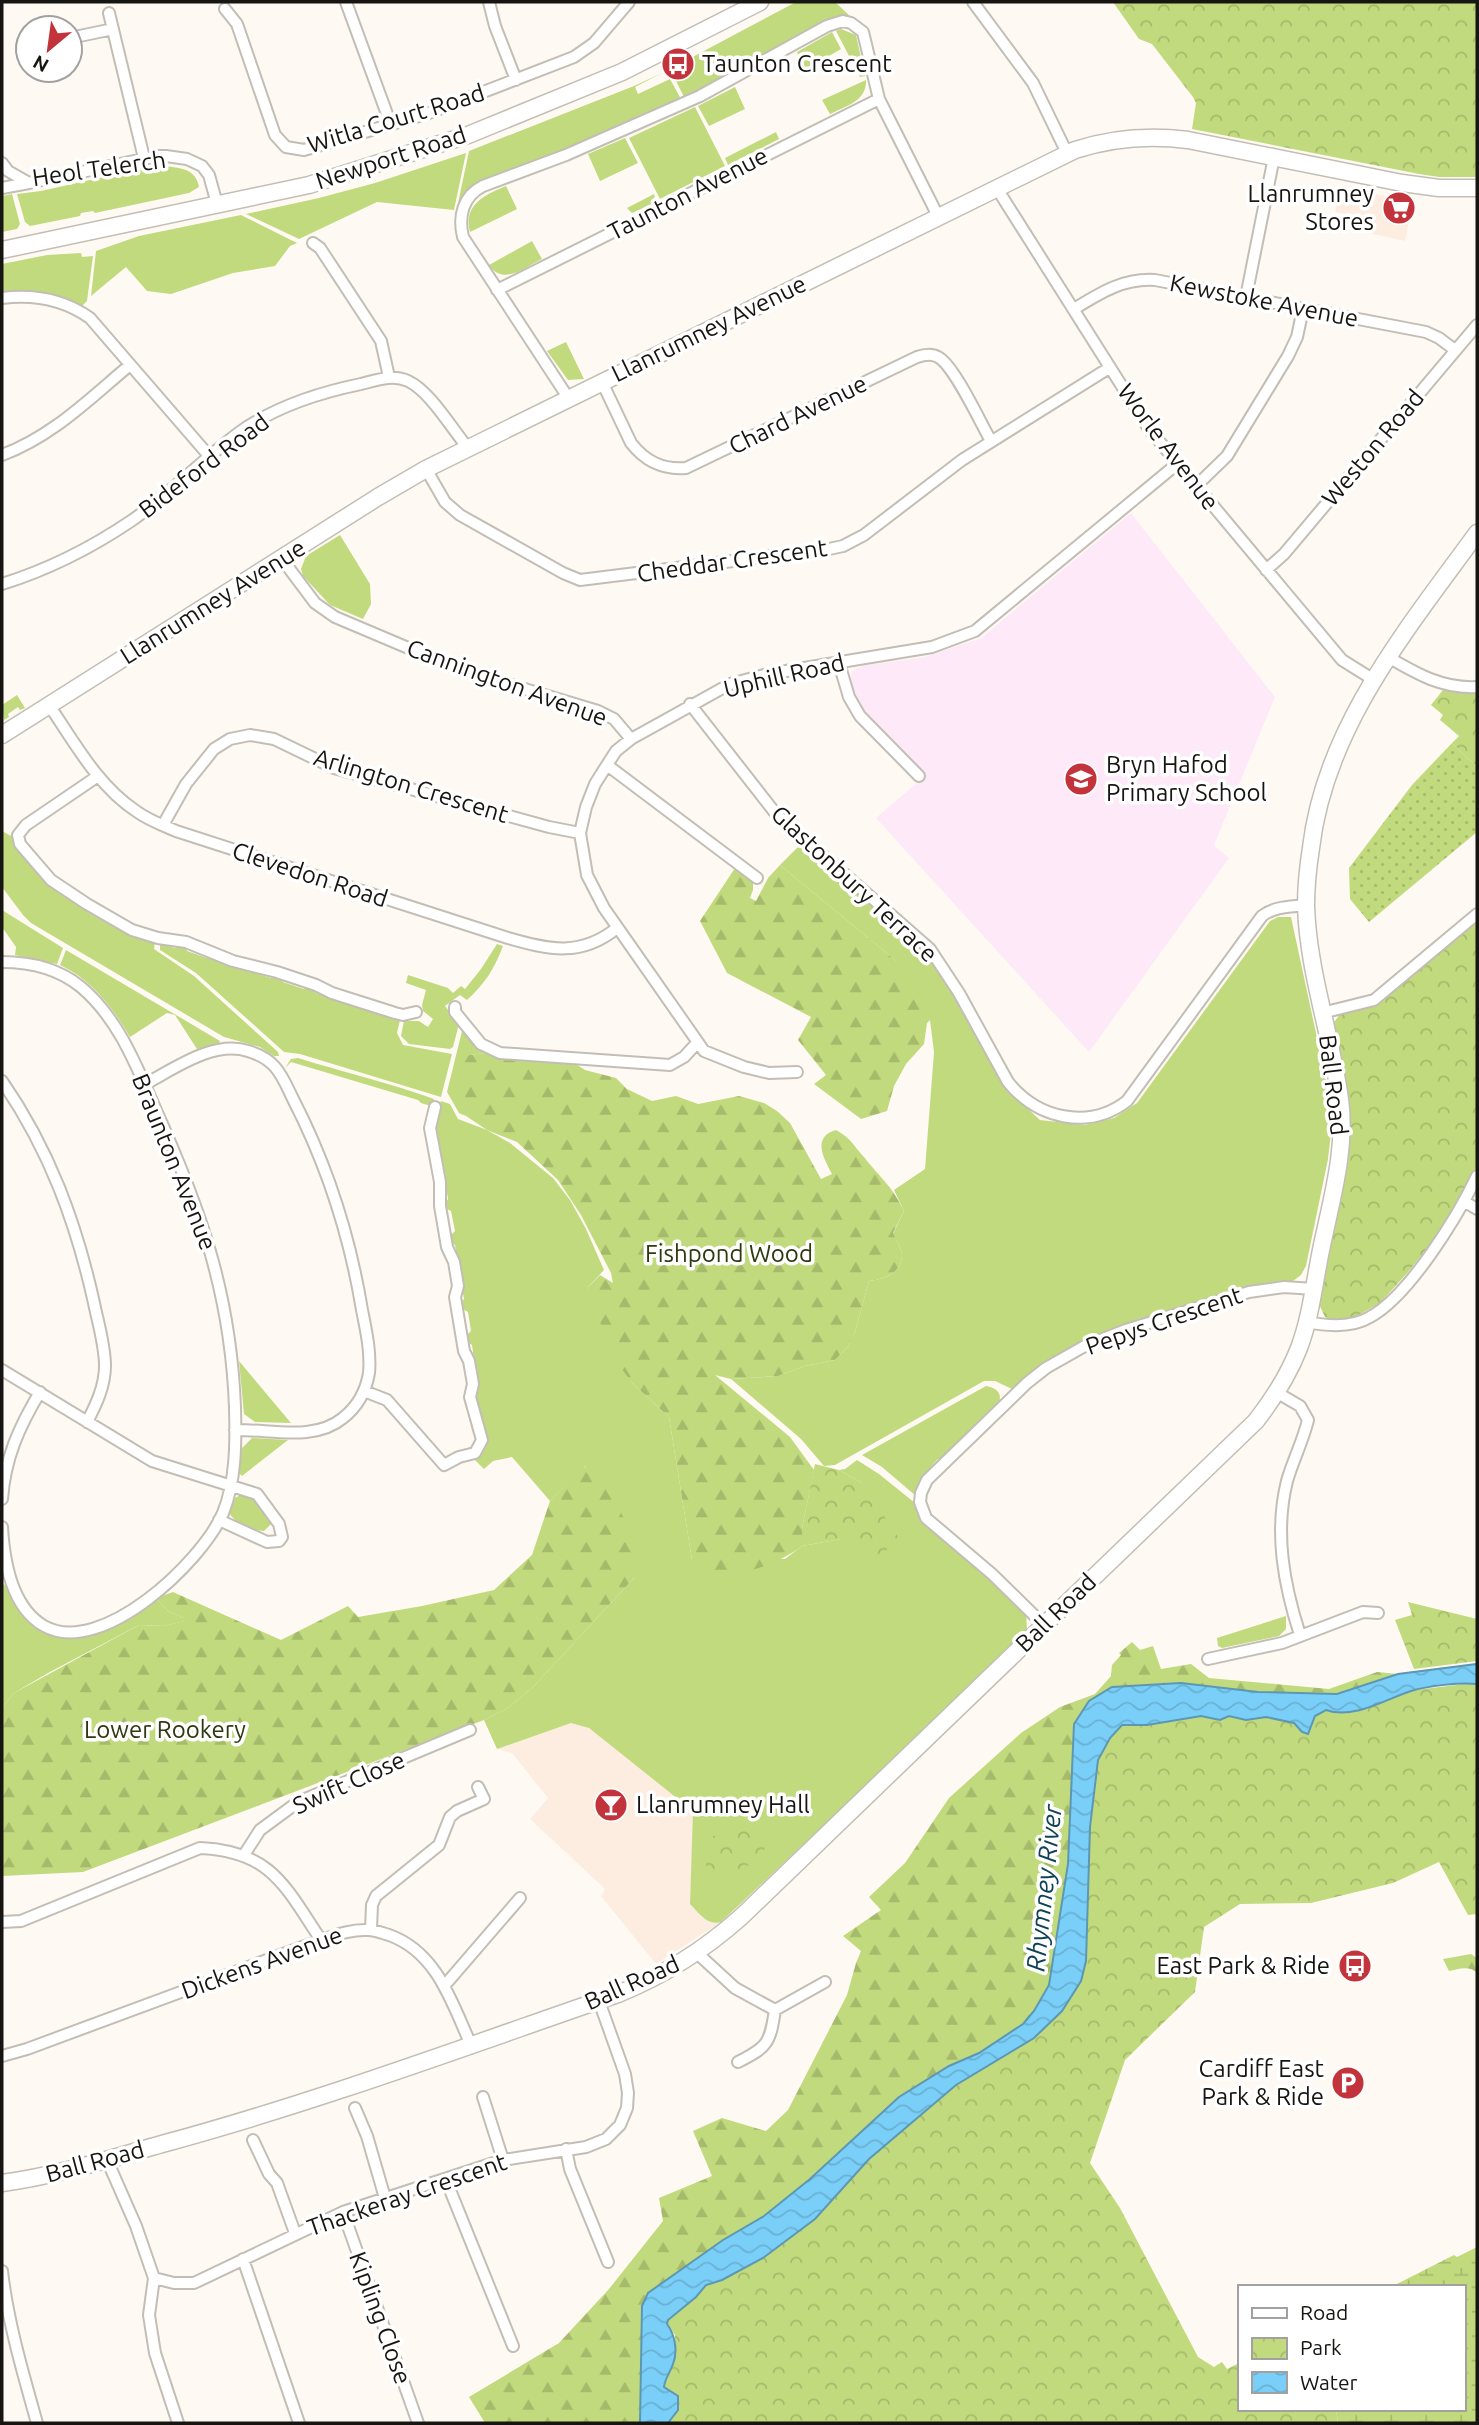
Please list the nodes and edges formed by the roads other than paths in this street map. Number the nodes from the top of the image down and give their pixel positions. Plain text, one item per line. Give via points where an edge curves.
1 (346, 2) edge
2 (489, 2) edge
3 (629, 2) edge
4 (760, 2) edge
5 (973, 2) edge
6 (225, 9) dead end
7 (109, 13) dead end
8 (113, 29) junction
9 (84, 35) edge
10 (516, 80) junction
11 (879, 99) junction
12 (391, 125) junction
13 (1067, 153) junction
14 (1274, 157) junction
15 (144, 158) junction
16 (2, 163) edge
17 (29, 183) junction
18 (996, 187) junction
19 (2, 188) edge
20 (1477, 188) edge
21 (217, 204) junction
22 (938, 216) junction
23 (313, 243) dead end
24 (2, 250) edge
25 (497, 290) junction
26 (1246, 297) junction
27 (2, 299) edge
28 (1074, 309) junction
29 (1303, 309) junction
30 (1477, 325) edge
31 (1455, 350) junction
32 (130, 365) junction
33 (1109, 368) junction
34 (389, 377) junction
35 (602, 382) junction
36 (569, 398) junction
37 (991, 441) junction
38 (468, 448) junction
39 (2, 455) edge
40 (210, 457) junction
41 (1177, 464) junction
42 (426, 469) junction
43 (1196, 486) junction
44 (1477, 533) edge
45 (282, 559) junction
46 (1266, 570) junction
47 (2, 584) edge
48 (1388, 657) junction
49 (839, 663) junction
50 (1374, 680) junction
51 (1477, 687) edge
52 (49, 705) junction
53 (690, 705) junction
54 (2, 735) edge
55 (631, 739) junction
56 (607, 765) junction
57 (99, 776) junction
58 (919, 776) dead end
59 (163, 825) junction
60 (580, 833) junction
61 (757, 878) dead end
62 (1306, 905) junction
63 (1477, 914) edge
64 (617, 929) junction
65 (2, 962) edge
66 (455, 1007) dead end
67 (416, 1012) dead end
68 (1322, 1013) junction
69 (697, 1044) junction
70 (797, 1072) dead end
71 (2, 1081) edge
72 (145, 1084) junction
73 (435, 1107) dead end
74 (1477, 1176) edge
75 (1465, 1202) junction
76 (1477, 1209) edge
77 (1314, 1290) junction
78 (1307, 1322) junction
79 (2, 1370) edge
80 (364, 1391) junction
81 (40, 1392) junction
82 (1276, 1392) junction
83 (87, 1422) junction
84 (235, 1430) junction
85 (229, 1485) junction
86 (2, 1499) edge
87 (219, 1520) junction
88 (2, 1527) edge
89 (5, 1568) edge
90 (1378, 1613) dead end
91 (1044, 1625) junction
92 (1300, 1635) junction
93 (1208, 1659) dead end
94 (470, 1730) dead end
95 (478, 1787) dead end
96 (244, 1855) junction
97 (520, 1898) dead end
98 (2, 1922) edge
99 (371, 1929) junction
100 (321, 1940) junction
101 (697, 1953) junction
102 (825, 1982) dead end
103 (445, 1985) junction
104 (599, 2001) junction
105 (775, 2010) junction
106 (471, 2045) junction
107 (2, 2056) edge
108 (738, 2062) dead end
109 (483, 2097) dead end
110 (355, 2108) dead end
111 (253, 2140) dead end
112 (566, 2149) junction
113 (107, 2160) junction
114 (503, 2160) junction
115 (446, 2180) junction
116 (2, 2183) edge
117 (386, 2198) junction
118 (343, 2212) junction
119 (295, 2234) junction
120 (243, 2259) junction
121 (608, 2262) dead end
122 (2, 2271) edge
123 (154, 2278) junction
124 (513, 2346) dead end
125 (37, 2423) edge
126 (178, 2423) edge
127 (299, 2423) edge
128 (418, 2423) edge

1 - 12 street
2 - 10 street
3 - 10 street, Witla Court Road via 585,50
4 - 21 street, Newport Road via 622,72 468,135 309,185
5 - 13 street via 1033,83
6 - 12 street, Witla Court Road via 237,24 275,135 286,147 304,150
7 - 8 street
8 - 9 street
8 - 15 street
10 - 12 street, Witla Court Road
11 - 22 street
11 - 25 street, Taunton Avenue
11 - 25 street via 863,32 851,23 835,23 692,100 483,186 465,205 461,229
13 - 14 street, Llanrumney Avenue via 1101,142 1154,137
13 - 18 street, Llanrumney Avenue
14 - 20 street, Llanrumney Avenue via 1402,183
14 - 26 street
15 - 17 street, Heol Telerch
15 - 21 street, Heol Telerch via 166,156 196,162 209,175
16 - 17 street, Heol Telerch
17 - 19 street
18 - 22 street, Llanrumney Avenue
18 - 28 street, Worle Avenue
21 - 24 street, Newport Road
22 - 35 street, Llanrumney Avenue
23 - 34 street via 381,341
25 - 36 street
26 - 28 street, Kewstoke Avenue via 1141,279 1112,287
26 - 29 street, Kewstoke Avenue
27 - 32 street via 46,298 80,311 96,323
28 - 33 street, Worle Avenue
29 - 31 street, Kewstoke Avenue via 1426,332
29 - 43 street via 1288,356 1227,456
30 - 31 street, Weston Road
31 - 46 street, Weston Road
32 - 39 street via 58,426
32 - 40 street
33 - 37 street, Cheddar Crescent
33 - 41 street, Worle Avenue
34 - 38 street via 415,385
34 - 40 street, Bideford Road via 288,406 248,427
35 - 36 street, Llanrumney Avenue
35 - 37 street, Chard Avenue via 638,451 663,467 686,468 916,357 931,355 949,367
36 - 38 street, Llanrumney Avenue
37 - 42 street, Cheddar Crescent via 843,546 580,580 460,515 445,502
38 - 42 street, Llanrumney Avenue
40 - 47 street, Bideford Road via 110,534 54,564
41 - 43 street, Worle Avenue
41 - 49 street, Uphill Road via 975,631 932,647
42 - 45 street, Llanrumney Avenue
43 - 46 street, Worle Avenue
44 - 48 street, Ball Road
45 - 52 street, Llanrumney Avenue
45 - 55 street, Cannington Avenue via 315,603 335,617 458,669 598,711 614,719
46 - 50 street, Worle Avenue via 1342,660
48 - 50 street, Ball Road
48 - 51 street via 1438,683
49 - 53 street, Uphill Road via 747,679
49 - 58 street via 860,716
50 - 62 street, Ball Road via 1348,728 1322,796 1311,846
52 - 54 street, Llanrumney Avenue
52 - 57 street, Clevedon Road
53 - 55 street, Uphill Road
53 - 62 street, Glastonbury Terrace via 776,814 930,949 1008,1082 1028,1102 1055,1115 1094,1116 1127,1101 1262,916
55 - 56 street, Uphill Road
56 - 60 street, Uphill Road via 595,784
56 - 61 street
57 - 59 street, Clevedon Road via 127,805
57 - 67 street via 18,835 20,844 51,880 132,930 186,942 395,1013
59 - 60 street, Arlington Crescent via 186,784 214,749 230,739 250,735 274,739 334,768
59 - 64 street, Clevedon Road via 526,944 573,949 596,943
60 - 64 street, Uphill Road via 587,875
62 - 68 street, Ball Road
63 - 68 street via 1374,1000
64 - 69 street, Uphill Road
65 - 72 street, Braunton Avenue via 52,971 83,989 113,1022
66 - 69 street via 481,1044 500,1053 670,1065
68 - 77 street, Ball Road via 1342,1129
69 - 70 street, Uphill Road via 744,1068
71 - 83 street via 51,1164 82,1251 105,1366 100,1395
72 - 80 street via 223,1049 249,1051 275,1068 319,1157 347,1238 368,1351
72 - 84 street, Braunton Avenue via 189,1184 213,1260 230,1338
73 - 80 street via 431,1134 480,1448 444,1465 387,1400
74 - 75 street
75 - 76 street
75 - 78 street via 1421,1266 1371,1317 1342,1325
77 - 78 street, Ball Road
77 - 91 street, Pepys Crescent via 1260,1290 1083,1347 1034,1376 930,1476 920,1497 926,1518
78 - 82 street, Ball Road
79 - 81 street
80 - 84 street via 342,1419 318,1430
81 - 83 street
81 - 86 street via 11,1448
82 - 91 street, Ball Road via 1245,1433
82 - 92 street via 1300,1406 1308,1420 1293,1461 1282,1515 1284,1576
83 - 85 street via 152,1461
84 - 85 street, Braunton Avenue
85 - 87 street, Braunton Avenue
85 - 87 street via 257,1494 279,1524 282,1537 267,1542
87 - 89 street, Braunton Avenue via 186,1567 160,1591 87,1630 64,1632 44,1626 21,1602
88 - 89 street, Braunton Avenue
90 - 92 street via 1363,1612
91 - 101 street, Ball Road via 741,1917
92 - 93 street
94 - 96 street, Swift Close via 298,1802 260,1830
95 - 99 street via 484,1799 450,1817 439,1845 376,1896
96 - 98 street via 200,1847 21,1921
96 - 100 street via 279,1879
97 - 103 street
99 - 100 street, Dickens Avenue
99 - 103 street, Dickens Avenue via 403,1940 426,1959
100 - 107 street, Dickens Avenue
101 - 104 street, Ball Road via 651,1980
101 - 105 street via 735,1988
102 - 105 street
103 - 106 street, Dickens Avenue
104 - 106 street, Ball Road
104 - 112 street, Thackeray Crescent via 625,2074 627,2108 621,2125 606,2139
105 - 108 street via 766,2044
106 - 113 street, Ball Road via 298,2105
109 - 114 street
110 - 117 street
111 - 119 street via 277,2183
112 - 114 street, Thackeray Crescent
112 - 121 street
113 - 116 street, Ball Road
113 - 123 street
114 - 115 street, Thackeray Crescent
115 - 117 street, Thackeray Crescent
115 - 124 street
117 - 118 street, Thackeray Crescent
118 - 119 street, Thackeray Crescent
118 - 128 street, Kipling Close
119 - 120 street, Thackeray Crescent
120 - 123 street, Thackeray Crescent via 194,2283
120 - 127 street
122 - 125 street via 8,2315
123 - 126 street via 149,2315 155,2353

